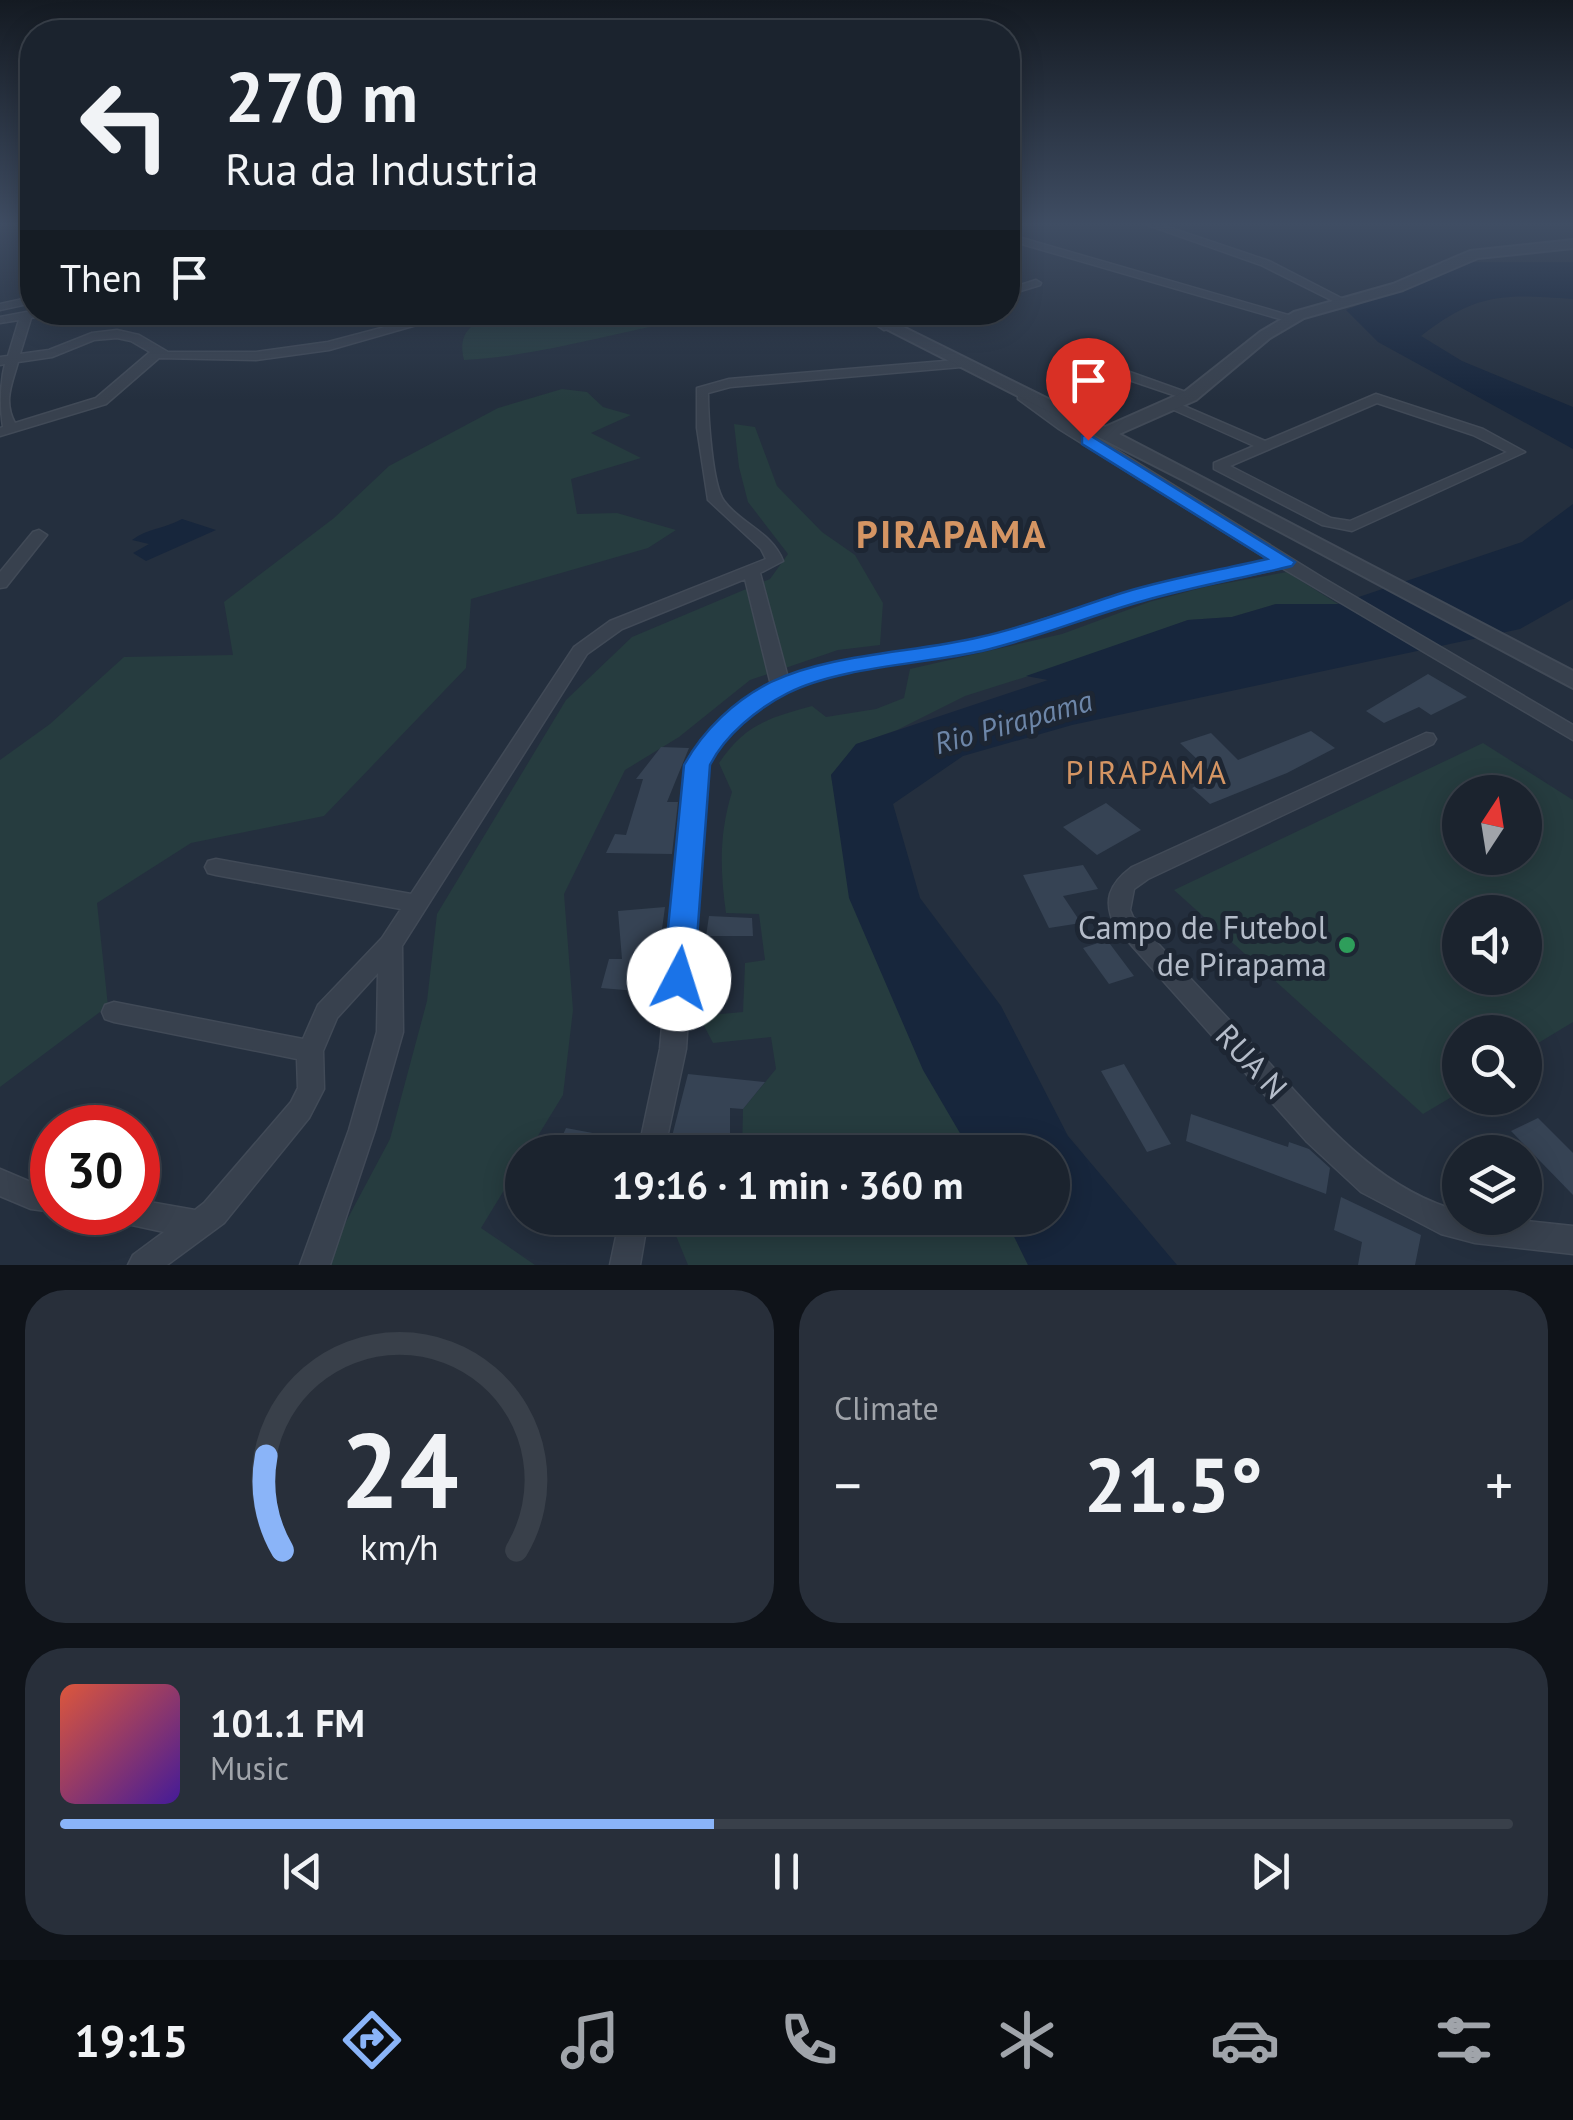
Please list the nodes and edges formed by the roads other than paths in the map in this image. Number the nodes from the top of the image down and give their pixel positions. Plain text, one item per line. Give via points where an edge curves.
1 (1163, 282) edge
2 (1304, 282) edge
3 (1406, 282) edge
4 (1036, 283) dead end
5 (1020, 288) edge
6 (1340, 301) junction
7 (1291, 319) junction
8 (22, 325) edge
9 (388, 325) edge
10 (888, 325) edge
11 (884, 326) joint
12 (157, 353) junction
13 (6, 360) edge
14 (1092, 363) dead end
15 (957, 364) junction
16 (1190, 396) junction
17 (1172, 406) junction
18 (5, 430) edge
19 (1096, 437) junction
20 (1268, 447) junction
21 (39, 535) dead end
22 (1285, 562) junction
23 (752, 573) junction
24 (0, 583) edge
25 (1573, 681) edge
26 (780, 687) junction
27 (1573, 734) edge
28 (1426, 738) dead end
29 (216, 867) dead end
30 (416, 903) junction
31 (390, 944) junction
32 (114, 1012) dead end
33 (310, 1051) junction
34 (655, 1135) edge
35 (0, 1182) edge
36 (30, 1196) edge
37 (160, 1218) edge
38 (202, 1225) junction
39 (630, 1235) edge
40 (1573, 1240) edge
41 (144, 1265) edge
42 (315, 1265) edge
43 (624, 1265) edge

1 - 7 street
2 - 6 street
3 - 6 street
4 - 5 street
6 - 7 street
7 - 16 street
8 - 13 street
9 - 12 street via 302,351 216,358
10 - 11 street
11 - 15 street
12 - 13 street via 135,338 112,334
12 - 18 street via 101,402
13 - 18 street via 0,404
14 - 16 street
15 - 19 street
15 - 23 street via 729,383 702,391 710,492 775,554 772,564
16 - 17 street
17 - 19 street
17 - 20 street
19 - 22 street
19 - 25 street via 1330,550
20 - 20 street via 1382,398 1518,452 1352,526 1327,522 1219,466
21 - 24 street
22 - 26 street via 1134,597 980,644 850,666
22 - 27 street
23 - 26 street
23 - 30 street via 632,618 580,651
26 - 34 street via 709,742 697,765 673,1049
28 - 40 street, RUA N via 1140,873 1124,885 1118,910 1207,1014 1371,1183 1440,1220
29 - 30 street
30 - 31 street
31 - 33 street via 336,1000
31 - 42 street via 390,1032
32 - 33 street
33 - 38 street via 311,1089 300,1110
35 - 36 street
37 - 38 street
38 - 41 street
39 - 43 street

